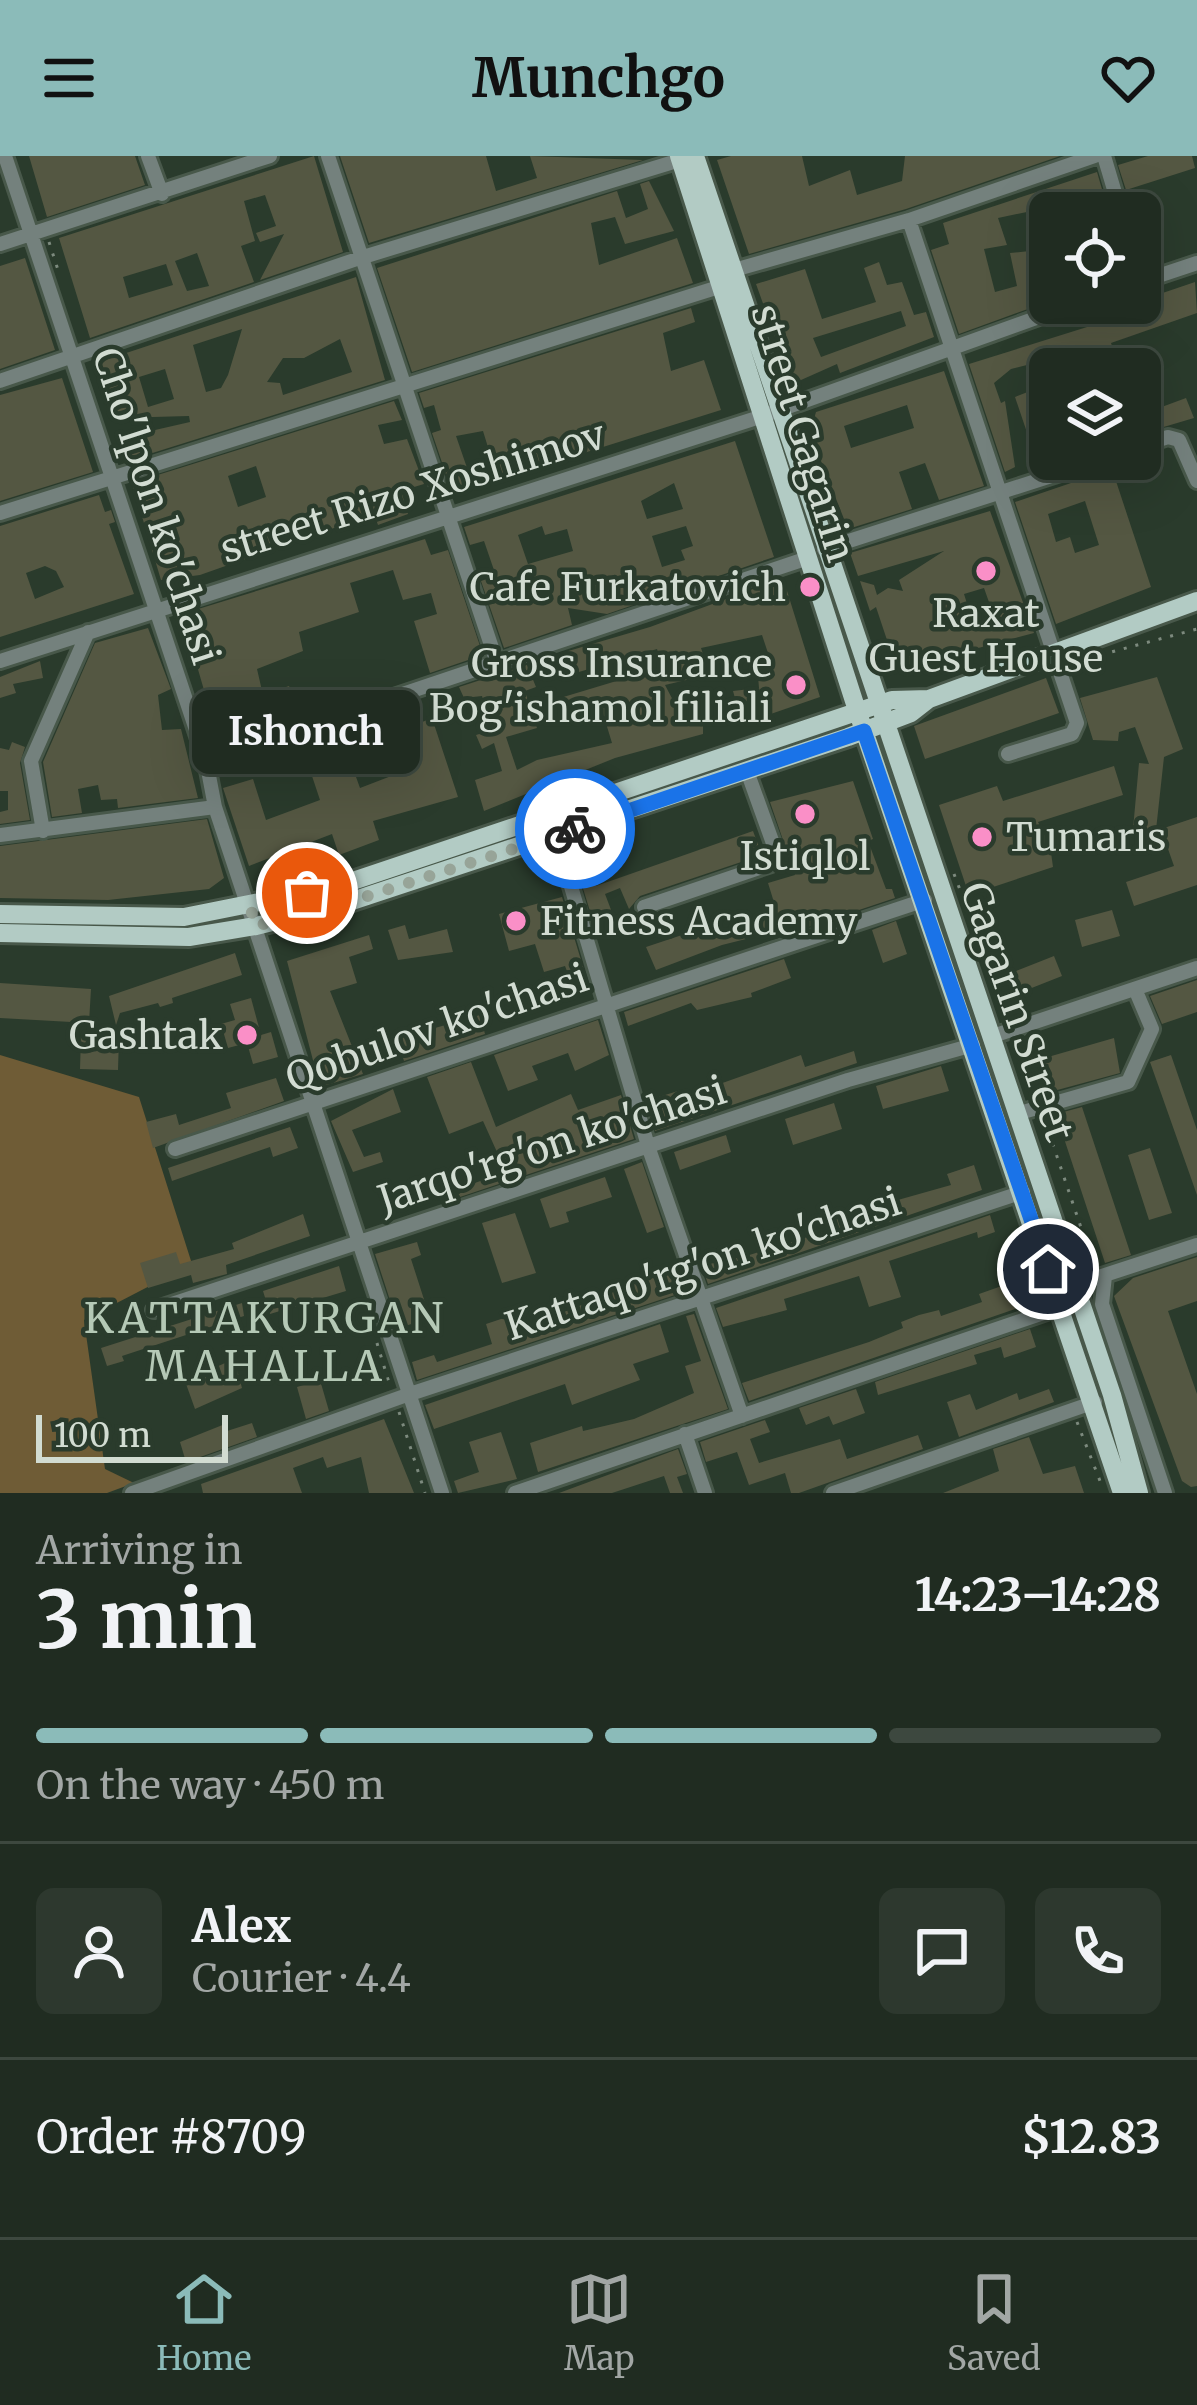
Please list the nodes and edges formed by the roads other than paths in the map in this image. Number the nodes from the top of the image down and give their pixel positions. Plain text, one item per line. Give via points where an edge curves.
1 (5, 156) edge
2 (148, 156) edge
3 (270, 156) edge
4 (328, 156) edge
5 (1099, 156) edge
6 (685, 157) edge
7 (1113, 192) edge
8 (162, 194) junction
9 (909, 220) junction
10 (34, 234) junction
11 (0, 244) edge
12 (360, 259) junction
13 (1197, 263) edge
14 (1161, 273) edge
15 (728, 278) junction
16 (1029, 319) edge
17 (952, 345) junction
18 (73, 358) junction
19 (0, 381) edge
20 (402, 388) junction
21 (770, 413) junction
22 (1161, 438) edge
23 (116, 478) junction
24 (1030, 480) edge
25 (1197, 481) edge
26 (998, 489) junction
27 (0, 513) edge
28 (450, 517) junction
29 (816, 554) junction
30 (1197, 602) edge
31 (154, 609) junction
32 (88, 632) junction
33 (1052, 652) junction
34 (0, 661) edge
35 (497, 663) junction
36 (870, 718) junction
37 (1008, 754) dead end
38 (206, 760) junction
39 (747, 771) junction
40 (215, 807) junction
41 (44, 831) junction
42 (0, 835) edge
43 (556, 836) junction
44 (925, 900) junction
45 (644, 907) dead end
46 (0, 914) edge
47 (253, 916) junction
48 (0, 933) edge
49 (1197, 968) edge
50 (1135, 989) junction
51 (605, 1006) junction
52 (982, 1041) junction
53 (315, 1104) junction
54 (1016, 1114) junction
55 (175, 1149) dead end
56 (649, 1149) junction
57 (1023, 1192) junction
58 (359, 1244) junction
59 (1197, 1245) edge
60 (1102, 1277) junction
61 (1074, 1285) junction
62 (701, 1302) junction
63 (1061, 1307) junction
64 (154, 1310) dead end
65 (407, 1395) junction
66 (1095, 1402) junction
67 (742, 1416) junction
68 (685, 1434) junction
69 (132, 1493) edge
70 (442, 1493) edge
71 (514, 1493) edge
72 (705, 1493) edge
73 (832, 1493) edge
74 (1122, 1493) edge
75 (1139, 1493) edge
76 (1165, 1493) edge

1 - 10 street, Cho'lpon ko'chasi
2 - 8 street
3 - 8 street
4 - 12 street
5 - 7 street
5 - 9 street
6 - 12 street
6 - 15 main road, street Gagarin
8 - 10 street
9 - 15 street
9 - 17 street
10 - 11 street
10 - 18 street, Cho'lpon ko'chasi
12 - 18 street
12 - 20 street
13 - 14 street
15 - 20 street
15 - 21 main road, street Gagarin
16 - 17 street, street Rizo Xoshimov
17 - 21 street, street Rizo Xoshimov
17 - 26 street
18 - 19 street
18 - 23 street, Cho'lpon ko'chasi
20 - 23 street
20 - 28 street
21 - 28 street, street Rizo Xoshimov
21 - 29 main road, street Gagarin
22 - 25 street via 1179,440
23 - 27 street
23 - 31 street, Cho'lpon ko'chasi
24 - 26 street
26 - 29 street
26 - 33 street
28 - 31 street, street Rizo Xoshimov
28 - 35 street
29 - 35 street
29 - 36 main road, street Gagarin
30 - 33 main road
31 - 32 street, street Rizo Xoshimov
31 - 38 street, Cho'lpon ko'chasi
32 - 34 street, street Rizo Xoshimov
32 - 41 street via 32,761
33 - 36 main road
33 - 37 street via 1076,731
35 - 38 street
36 - 39 main road
36 - 44 main road, Gagarin Street
36 - 47 main road
36 - 52 main road, Gagarin Street
38 - 40 street, Cho'lpon ko'chasi
39 - 43 main road
39 - 45 street via 776,849 771,864
40 - 41 street
40 - 47 street, Cho'lpon ko'chasi
41 - 42 street
43 - 47 main road via 340,905
43 - 51 street
44 - 51 street, Qobulov ko'chasi
44 - 52 main road, Gagarin Street
46 - 47 main road
47 - 48 main road via 189,937
47 - 53 street, Cho'lpon ko'chasi
49 - 50 street, Jarqo'rg'on ko'chasi
50 - 52 street, Jarqo'rg'on ko'chasi
50 - 54 street via 1152,1029 1135,1074
51 - 53 street, Qobulov ko'chasi
51 - 56 street
52 - 54 main road, Gagarin Street
52 - 56 street, Jarqo'rg'on ko'chasi
52 - 57 main road, Gagarin Street
53 - 55 street, Qobulov ko'chasi
53 - 58 street, Cho'lpon ko'chasi
54 - 61 main road, Gagarin Street
56 - 58 street, Jarqo'rg'on ko'chasi
56 - 62 street
57 - 62 street, Kattaqo'rg'on ko'chasi
57 - 63 main road, Gagarin Street
58 - 64 street, Jarqo'rg'on ko'chasi
58 - 65 street, Cho'lpon ko'chasi
59 - 60 street
60 - 61 street
60 - 76 street via 1102,1304
61 - 75 main road, Gagarin Street
62 - 65 street, Kattaqo'rg'on ko'chasi
62 - 67 street
63 - 66 main road, Gagarin Street
63 - 67 street
65 - 69 street, Kattaqo'rg'on ko'chasi
65 - 70 street, Cho'lpon ko'chasi
66 - 73 street
66 - 74 main road, Gagarin Street
67 - 68 street
68 - 71 street
68 - 72 street

